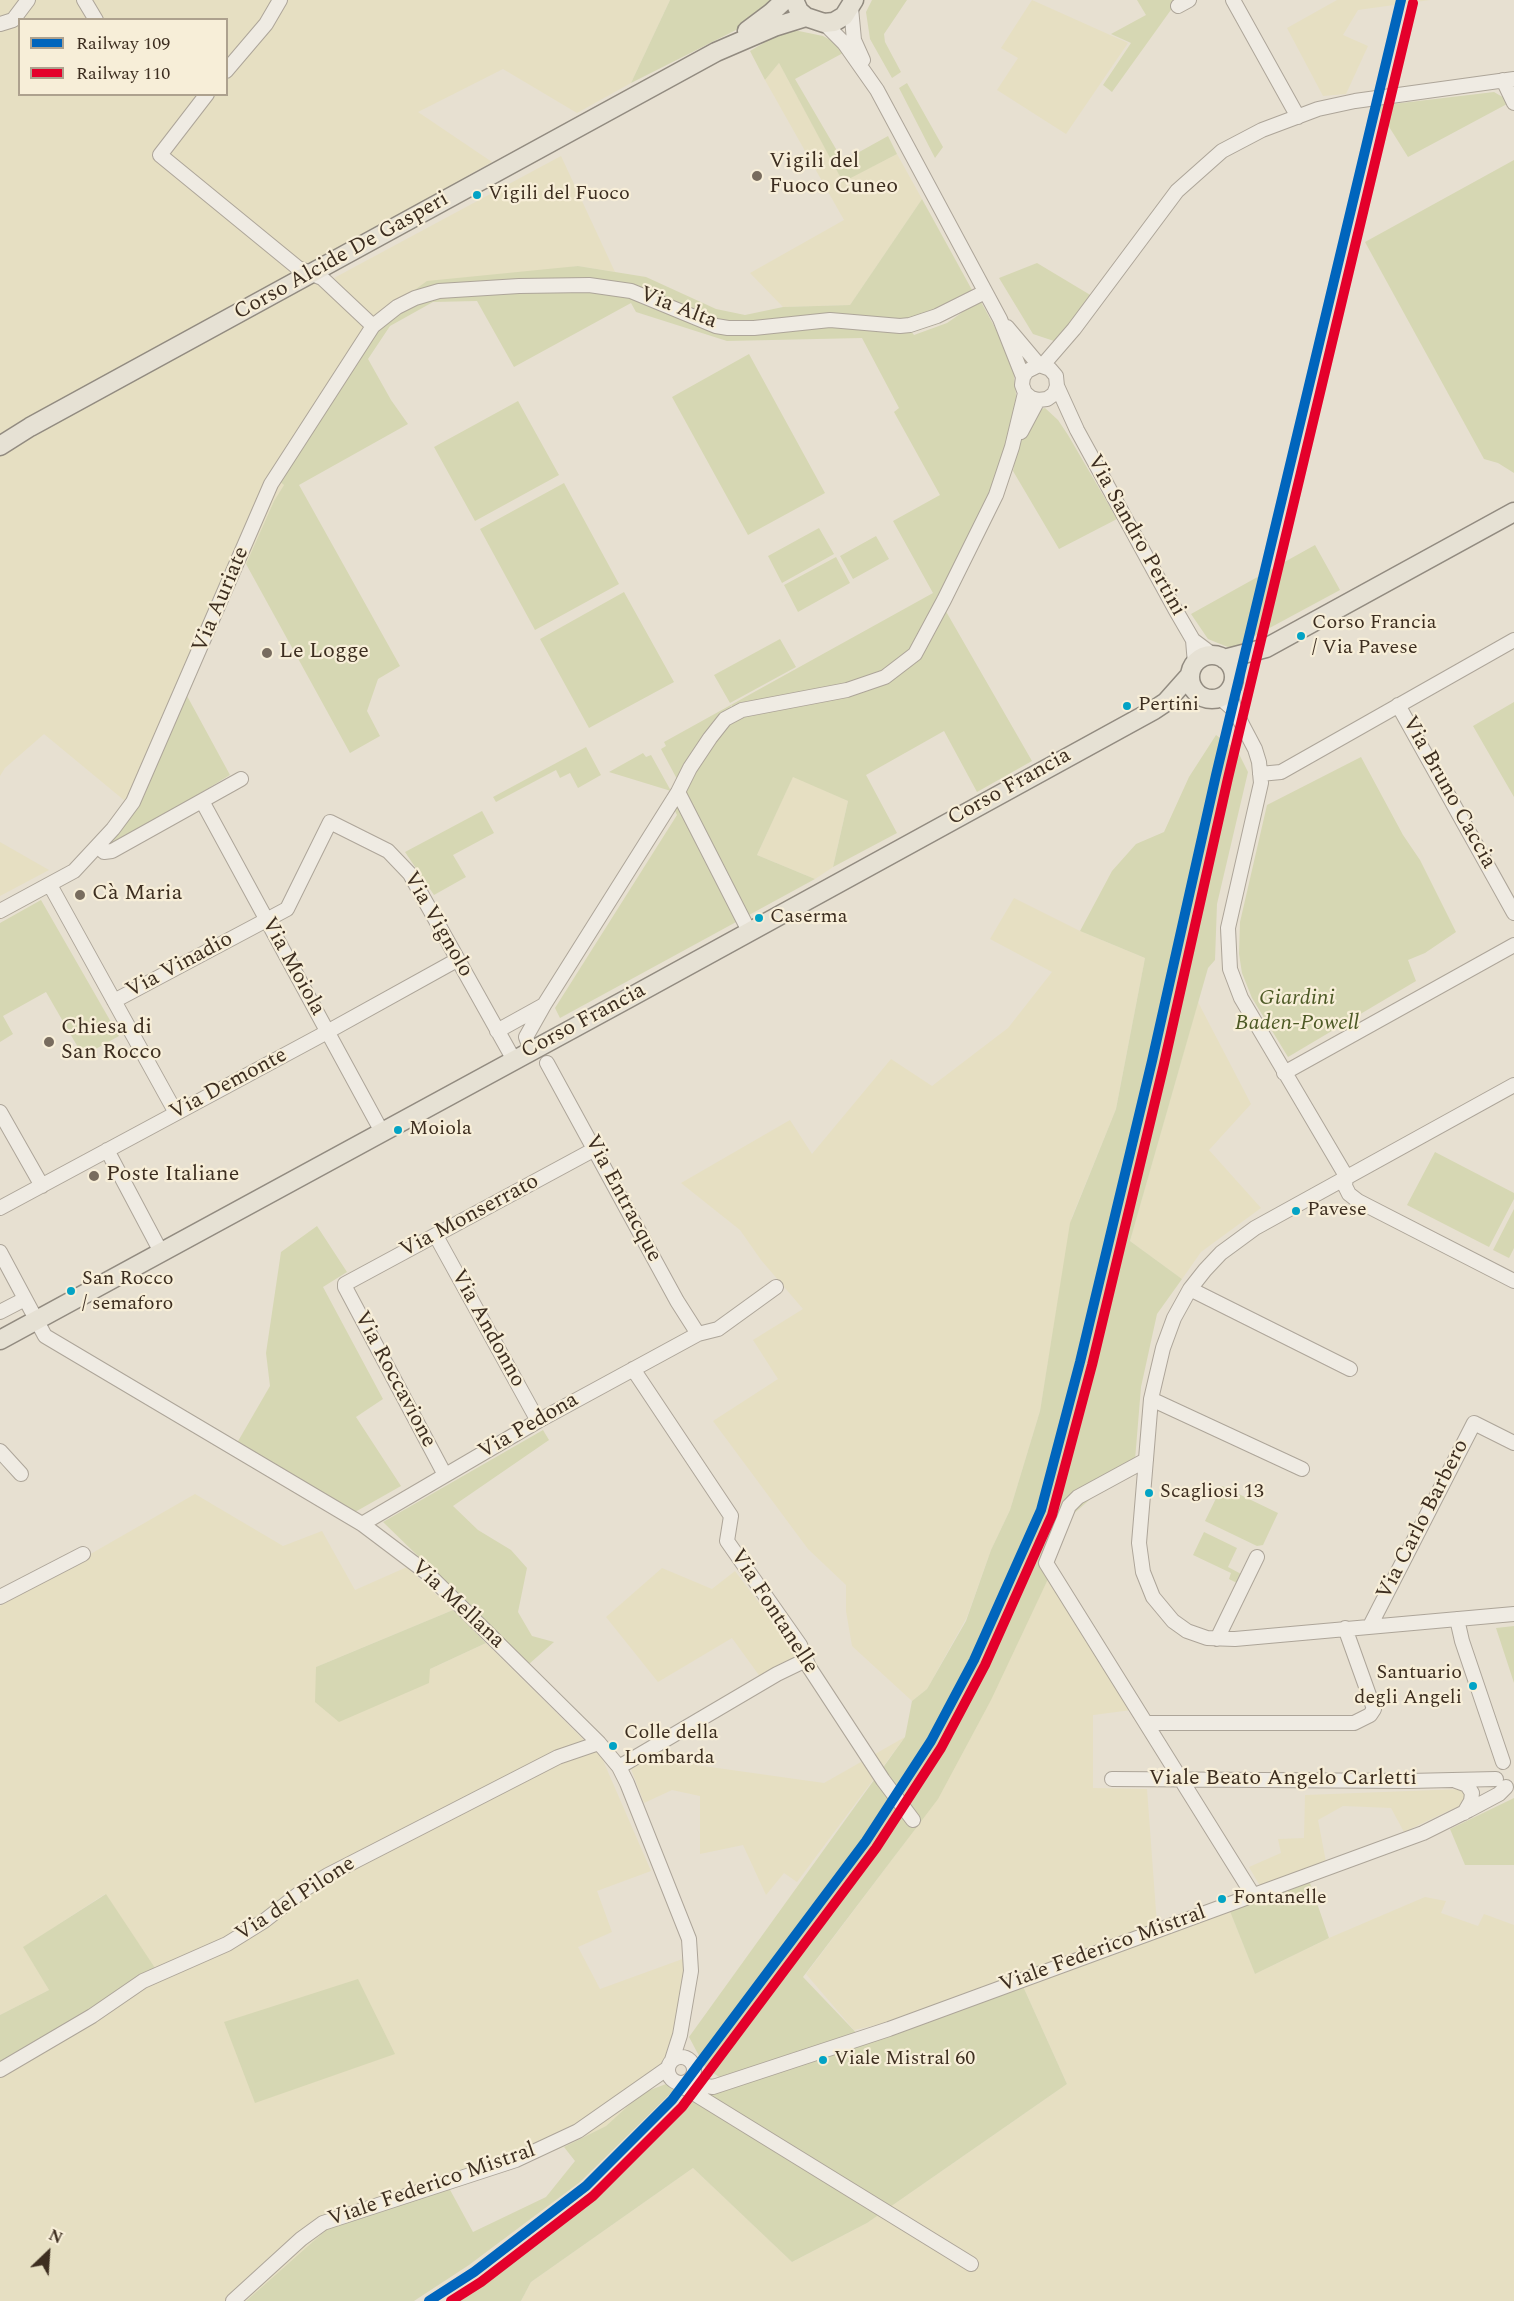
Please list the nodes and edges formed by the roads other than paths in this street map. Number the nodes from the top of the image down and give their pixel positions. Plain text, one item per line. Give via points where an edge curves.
1 (28, 0) edge
2 (84, 0) edge
3 (280, 0) edge
4 (785, 0) edge
5 (794, 0) edge
6 (1233, 0) edge
7 (853, 4) edge
8 (806, 17) junction
9 (95, 18) edge
10 (824, 23) junction
11 (0, 24) edge
12 (716, 52) junction
13 (228, 69) edge
14 (1509, 80) edge
15 (872, 81) junction
16 (203, 96) edge
17 (1514, 103) edge
18 (1298, 117) junction
19 (312, 273) junction
20 (985, 292) junction
21 (1000, 319) junction
22 (374, 326) junction
23 (1074, 329) junction
24 (1041, 365) junction
25 (1023, 377) junction
26 (1057, 381) junction
27 (1025, 393) junction
28 (1042, 400) junction
29 (1077, 430) junction
30 (0, 446) edge
31 (1012, 447) junction
32 (1514, 512) edge
33 (1193, 640) junction
34 (1514, 640) edge
35 (1192, 669) junction
36 (1224, 675) junction
37 (1200, 695) junction
38 (1166, 702) junction
39 (1398, 705) junction
40 (1260, 774) junction
41 (241, 779) dead end
42 (678, 792) junction
43 (202, 801) junction
44 (330, 822) joint
45 (98, 846) junction
46 (50, 885) junction
47 (0, 911) edge
48 (1514, 913) edge
49 (265, 920) junction
50 (749, 931) junction
51 (1514, 945) edge
52 (457, 960) junction
53 (114, 1001) junction
54 (544, 1005) junction
55 (497, 1031) junction
56 (328, 1032) junction
57 (531, 1051) junction
58 (514, 1060) junction
59 (547, 1063) dead end
60 (1284, 1073) junction
61 (1514, 1085) edge
62 (0, 1112) edge
63 (176, 1113) junction
64 (382, 1132) junction
65 (595, 1149) junction
66 (107, 1150) junction
67 (1346, 1176) junction
68 (42, 1186) junction
69 (0, 1208) edge
70 (436, 1236) junction
71 (0, 1252) edge
72 (161, 1252) junction
73 (1514, 1281) edge
74 (345, 1284) joint
75 (776, 1287) dead end
76 (1190, 1289) junction
77 (25, 1299) junction
78 (0, 1312) edge
79 (35, 1320) junction
80 (698, 1334) junction
81 (0, 1340) edge
82 (633, 1369) junction
83 (1350, 1369) dead end
84 (1151, 1399) junction
85 (538, 1421) junction
86 (1514, 1443) edge
87 (0, 1451) edge
88 (1146, 1460) junction
89 (1302, 1469) dead end
90 (21, 1474) dead end
91 (445, 1475) junction
92 (362, 1524) junction
93 (83, 1554) dead end
94 (1257, 1557) dead end
95 (0, 1597) edge
96 (1514, 1614) edge
97 (1456, 1619) junction
98 (1370, 1626) junction
99 (1345, 1628) junction
100 (1217, 1639) junction
101 (806, 1660) junction
102 (1147, 1723) junction
103 (599, 1743) junction
104 (1508, 1762) edge
105 (619, 1767) junction
106 (1112, 1779) dead end
107 (1181, 1779) junction
108 (1454, 1780) junction
109 (1505, 1784) edge
110 (1464, 1813) junction
111 (911, 1818) dead end
112 (1253, 1895) junction
113 (0, 2070) edge
114 (680, 2072) junction
115 (971, 2264) dead end
116 (233, 2301) edge

1 - 11 street via 13,20
2 - 9 street
3 - 13 street via 266,24
4 - 12 main road, Corso Alcide De Gasperi
5 - 8 main road
6 - 18 street
7 - 10 main road via 844,16
7 - 15 street via 854,40
8 - 10 main road
8 - 12 main road, Corso Alcide De Gasperi
10 - 15 street
12 - 19 main road, Corso Alcide De Gasperi
14 - 17 street
14 - 18 street via 1355,101
15 - 20 street
16 - 19 street via 160,155 298,268
18 - 23 street via 1222,151 1177,191
19 - 22 street
19 - 30 main road, Corso Alcide De Gasperi
20 - 21 street
20 - 22 street, Via Alta via 910,325 830,320 741,329 716,326 648,297 610,287 474,287 415,298
21 - 24 street
21 - 25 street
22 - 45 street, Via Auriate via 272,483 138,794
23 - 24 street
23 - 26 street via 1059,361
24 - 25 street
24 - 26 street via 1050,369
25 - 27 street
26 - 28 street via 1054,394
26 - 29 street, Via Sandro Pertini
27 - 28 street
27 - 31 street
28 - 29 street, Via Sandro Pertini
28 - 31 street
29 - 33 street, Via Sandro Pertini
31 - 42 street via 996,495 915,654 885,677 847,690 742,710 725,719
32 - 36 main road
33 - 35 street, Via Sandro Pertini
33 - 36 street, Via Sandro Pertini
34 - 39 street
35 - 36 main road via 1200,658
35 - 37 main road via 1192,686
35 - 38 main road, Corso Francia
36 - 37 main road, Corso Francia via 1206,698
36 - 40 street, Via Sandro Pertini via 1235,711 1255,749
37 - 38 main road, Corso Francia
38 - 50 main road, Corso Francia
39 - 40 street via 1281,772
39 - 48 street, Via Bruno Caccia
40 - 60 street via 1228,928 1230,969 1241,998
41 - 43 street
42 - 50 street
42 - 54 street
43 - 45 street via 108,853
43 - 49 street, Via Moiola
44 - 49 street, Via Vinadio via 287,909
44 - 52 street, Via Vignolo via 376,843 399,860
45 - 46 street, Via Auriate via 74,871
46 - 47 street, Via Auriate
46 - 53 street
49 - 53 street, Via Vinadio
49 - 56 street, Via Moiola
50 - 57 main road, Corso Francia
51 - 60 street
52 - 55 street, Via Vignolo
52 - 56 street, Via Demonte
53 - 63 street
54 - 55 street
54 - 57 street via 526,1037
55 - 58 street, Via Vignolo
56 - 63 street, Via Demonte
56 - 64 street, Via Moiola
57 - 58 main road, Corso Francia
58 - 64 main road, Corso Francia
59 - 65 street, Via Entracque
60 - 67 street
61 - 67 street
62 - 68 street
63 - 66 street, Via Demonte
64 - 72 main road, Corso Francia
65 - 70 street, Via Monserrato
65 - 80 street, Via Entracque
66 - 68 street, Via Demonte
66 - 72 street
67 - 73 street via 1345,1186 1358,1202
67 - 76 street via 1238,1239
68 - 69 street, Via Demonte
70 - 74 street, Via Monserrato
70 - 85 street, Via Andonno
71 - 77 street, Via Mellana
72 - 79 main road, Corso Francia
74 - 91 street, Via Roccavione
75 - 80 street, Via Pedona via 718,1329
76 - 83 street
76 - 84 street via 1163,1348
77 - 78 street
77 - 79 street, Via Mellana
79 - 81 main road, Corso Francia
79 - 92 street, Via Mellana via 45,1336
80 - 82 street, Via Pedona
82 - 85 street, Via Pedona
82 - 101 street, Via Fontanelle via 731,1516 727,1541 800,1645
84 - 88 street
84 - 89 street
85 - 91 street, Via Pedona
86 - 98 street, Via Carlo Barbero via 1474,1423
87 - 90 street
88 - 100 street via 1139,1543 1147,1585 1173,1621 1196,1635
88 - 102 street via 1073,1501 1046,1563
91 - 92 street, Via Pedona
92 - 103 street, Via Mellana via 427,1573
93 - 95 street
94 - 100 street
96 - 97 street
97 - 98 street
97 - 104 street
98 - 99 street
99 - 100 street
99 - 102 street via 1374,1709 1354,1723
101 - 105 street
101 - 111 street, Via Fontanelle
102 - 107 street
103 - 105 street, Via Mellana
103 - 113 street, Via del Pilone via 558,1756 328,1875 227,1944 143,1981
104 - 109 street via 1496,1771
105 - 114 street, Via Mellana via 690,1939 692,1971 680,2036
106 - 107 street, Viale Beato Angelo Carletti
107 - 108 street, Viale Beato Angelo Carletti
107 - 112 street
108 - 109 street, Viale Beato Angelo Carletti
108 - 110 street via 1467,1785 1472,1793
109 - 110 street, Viale Federico Mistral via 1499,1794
110 - 112 street, Viale Federico Mistral via 1423,1833
112 - 114 street, Viale Federico Mistral via 889,2030 727,2083 713,2087
114 - 115 street
114 - 116 street, Viale Federico Mistral via 642,2088 578,2131 516,2160 323,2223

